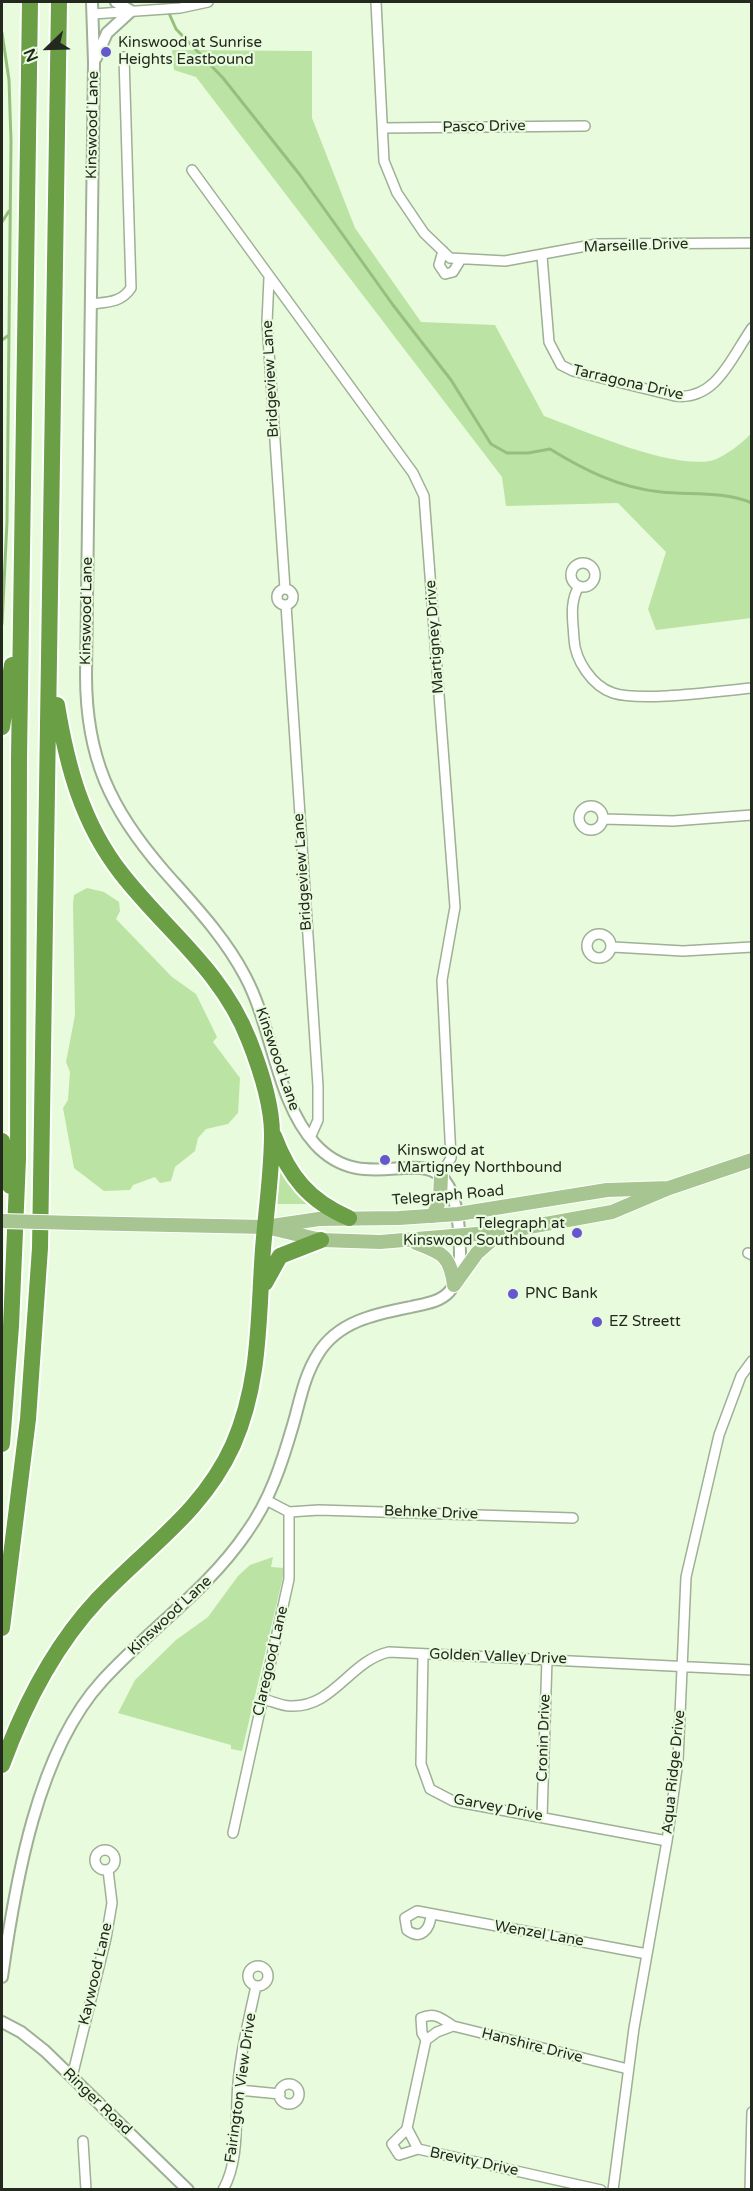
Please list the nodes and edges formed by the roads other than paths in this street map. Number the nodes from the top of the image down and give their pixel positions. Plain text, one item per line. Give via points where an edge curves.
1 (30, 2) edge
2 (59, 2) edge
3 (92, 2) edge
4 (116, 2) edge
5 (208, 2) edge
6 (376, 2) edge
7 (131, 11) junction
8 (93, 14) junction
9 (124, 57) dead end
10 (94, 62) junction
11 (585, 126) dead end
12 (383, 128) junction
13 (192, 170) dead end
14 (752, 243) edge
15 (446, 254) junction
16 (542, 256) junction
17 (461, 259) junction
18 (269, 278) junction
19 (91, 304) junction
20 (752, 328) edge
21 (579, 586) dead end
22 (22, 608) junction
23 (50, 666) junction
24 (752, 688) edge
25 (2, 727) edge
26 (752, 815) edge
27 (604, 819) dead end
28 (613, 947) dead end
29 (752, 947) edge
30 (272, 1131) junction
31 (310, 1138) junction
32 (2, 1141) edge
33 (752, 1160) edge
34 (441, 1174) junction
35 (669, 1188) junction
36 (458, 1214) junction
37 (433, 1216) junction
38 (349, 1218) junction
39 (8, 1219) edge
40 (265, 1227) junction
41 (501, 1232) junction
42 (459, 1237) junction
43 (321, 1240) junction
44 (411, 1241) junction
45 (454, 1285) junction
46 (262, 1289) junction
47 (752, 1361) edge
48 (2, 1444) edge
49 (267, 1500) junction
50 (289, 1512) junction
51 (573, 1518) dead end
52 (2, 1628) edge
53 (423, 1654) junction
54 (547, 1659) junction
55 (682, 1667) junction
56 (752, 1670) edge
57 (263, 1699) junction
58 (2, 1766) edge
59 (542, 1817) junction
60 (233, 1833) dead end
61 (667, 1841) junction
62 (108, 1870) dead end
63 (430, 1915) dead end
64 (647, 1954) junction
65 (2, 1977) edge
66 (256, 1986) dead end
67 (2, 2022) edge
68 (453, 2026) junction
69 (426, 2040) junction
70 (628, 2069) junction
71 (72, 2077) junction
72 (239, 2090) junction
73 (280, 2094) dead end
74 (752, 2112) edge
75 (407, 2129) junction
76 (83, 2141) dead end
77 (418, 2149) junction
78 (86, 2190) edge
79 (188, 2190) edge
80 (223, 2190) edge
81 (601, 2190) edge
82 (613, 2190) edge
83 (750, 2190) edge

1 - 22 highway
2 - 23 highway
3 - 8 street, Kinswood Lane
4 - 7 street
5 - 7 street
6 - 12 street
7 - 8 street
7 - 10 street via 107,33
8 - 10 street, Kinswood Lane
9 - 19 street via 131,288 116,301
10 - 19 street, Kinswood Lane
11 - 12 street, Pasco Drive
12 - 15 street via 388,177 424,233
13 - 18 street, Martigney Drive
14 - 16 street, Marseille Drive via 597,244
15 - 17 street, Marseille Drive
15 - 17 street via 439,265 444,274 453,272
16 - 17 street, Marseille Drive via 506,261
16 - 20 street, Tarragona Drive via 549,342 561,365 573,371 675,396 701,395 712,387
18 - 31 street, Bridgeview Lane via 267,322 285,589 278,592 277,598 286,605 318,1086 318,1120
18 - 34 street, Martigney Drive via 413,473 424,496 455,908 442,980 451,1158
19 - 31 street, Kinswood Lane via 86,684 87,720 94,751 118,809 133,832 215,931 244,973 263,1015 290,1103
21 - 24 street via 572,599 574,644 587,674 603,688 624,695 653,695
22 - 25 highway
22 - 39 highway
23 - 30 highway via 67,761 92,827 125,878 209,969 231,1002 253,1051
23 - 52 highway via 39,1287 28,1419
26 - 27 street via 672,821
28 - 29 street via 683,951
30 - 38 highway via 286,1166 300,1186 331,1211
30 - 40 highway
31 - 34 street, Kinswood Lane via 323,1152 355,1167 386,1171 427,1168
32 - 39 highway
33 - 35 main road, Telegraph Road
34 - 36 street via 453,1190
34 - 37 main road via 440,1199
35 - 36 main road, Telegraph Road via 607,1191
35 - 41 main road, Telegraph Road via 612,1212
36 - 37 main road, Telegraph Road
36 - 42 street
37 - 38 main road, Telegraph Road
38 - 40 main road, Telegraph Road
39 - 40 main road, Telegraph Road, bridge
39 - 48 highway via 11,1326
40 - 43 main road, Telegraph Road
40 - 46 highway
41 - 42 main road, Telegraph Road
41 - 45 main road via 477,1253
42 - 44 main road, Telegraph Road
42 - 45 street via 459,1268
43 - 44 main road, Telegraph Road
43 - 46 highway via 280,1256
44 - 45 main road via 444,1255 453,1272
45 - 49 street, Kinswood Lane via 435,1301 362,1318 326,1343 304,1384
46 - 58 highway via 253,1382 241,1425 224,1462 179,1524 113,1584 73,1629 38,1682
47 - 55 street, Aqua Ridge Drive via 741,1376 720,1435 686,1577
49 - 50 street
49 - 65 street, Kinswood Lane via 236,1548 204,1587 140,1641 98,1685 72,1720 51,1765 38,1809 19,1882
50 - 51 street, Behnke Drive
50 - 57 street, Claregood Lane via 289,1579
53 - 54 street, Golden Valley Drive
53 - 57 street, Golden Valley Drive via 373,1655 334,1690 305,1704 289,1706
53 - 59 street, Garvey Drive via 421,1764 430,1789 453,1801
54 - 55 street, Golden Valley Drive
54 - 59 street, Cronin Drive
55 - 56 street, Golden Valley Drive
55 - 61 street, Aqua Ridge Drive via 678,1761
57 - 60 street, Claregood Lane
59 - 61 street, Garvey Drive
61 - 64 street, Aqua Ridge Drive
62 - 71 street, Kaywood Lane via 112,1903 106,1938
63 - 64 street, Wenzel Lane
64 - 70 street, Aqua Ridge Drive
66 - 72 street, Fairington View Drive
67 - 71 street, Ringer Road via 21,2032
68 - 69 street
68 - 69 street, Brevity Drive via 438,2015 421,2018
68 - 70 street, Hanshire Drive
69 - 75 street, Brevity Drive
70 - 82 street, Aqua Ridge Drive
71 - 79 street, Ringer Road
72 - 73 street
72 - 80 street, Fairington View Drive via 236,2144
74 - 83 street
75 - 77 street, Brevity Drive
75 - 77 street, Brevity Drive via 392,2144 394,2150 399,2155
76 - 78 street
77 - 81 street, Brevity Drive

